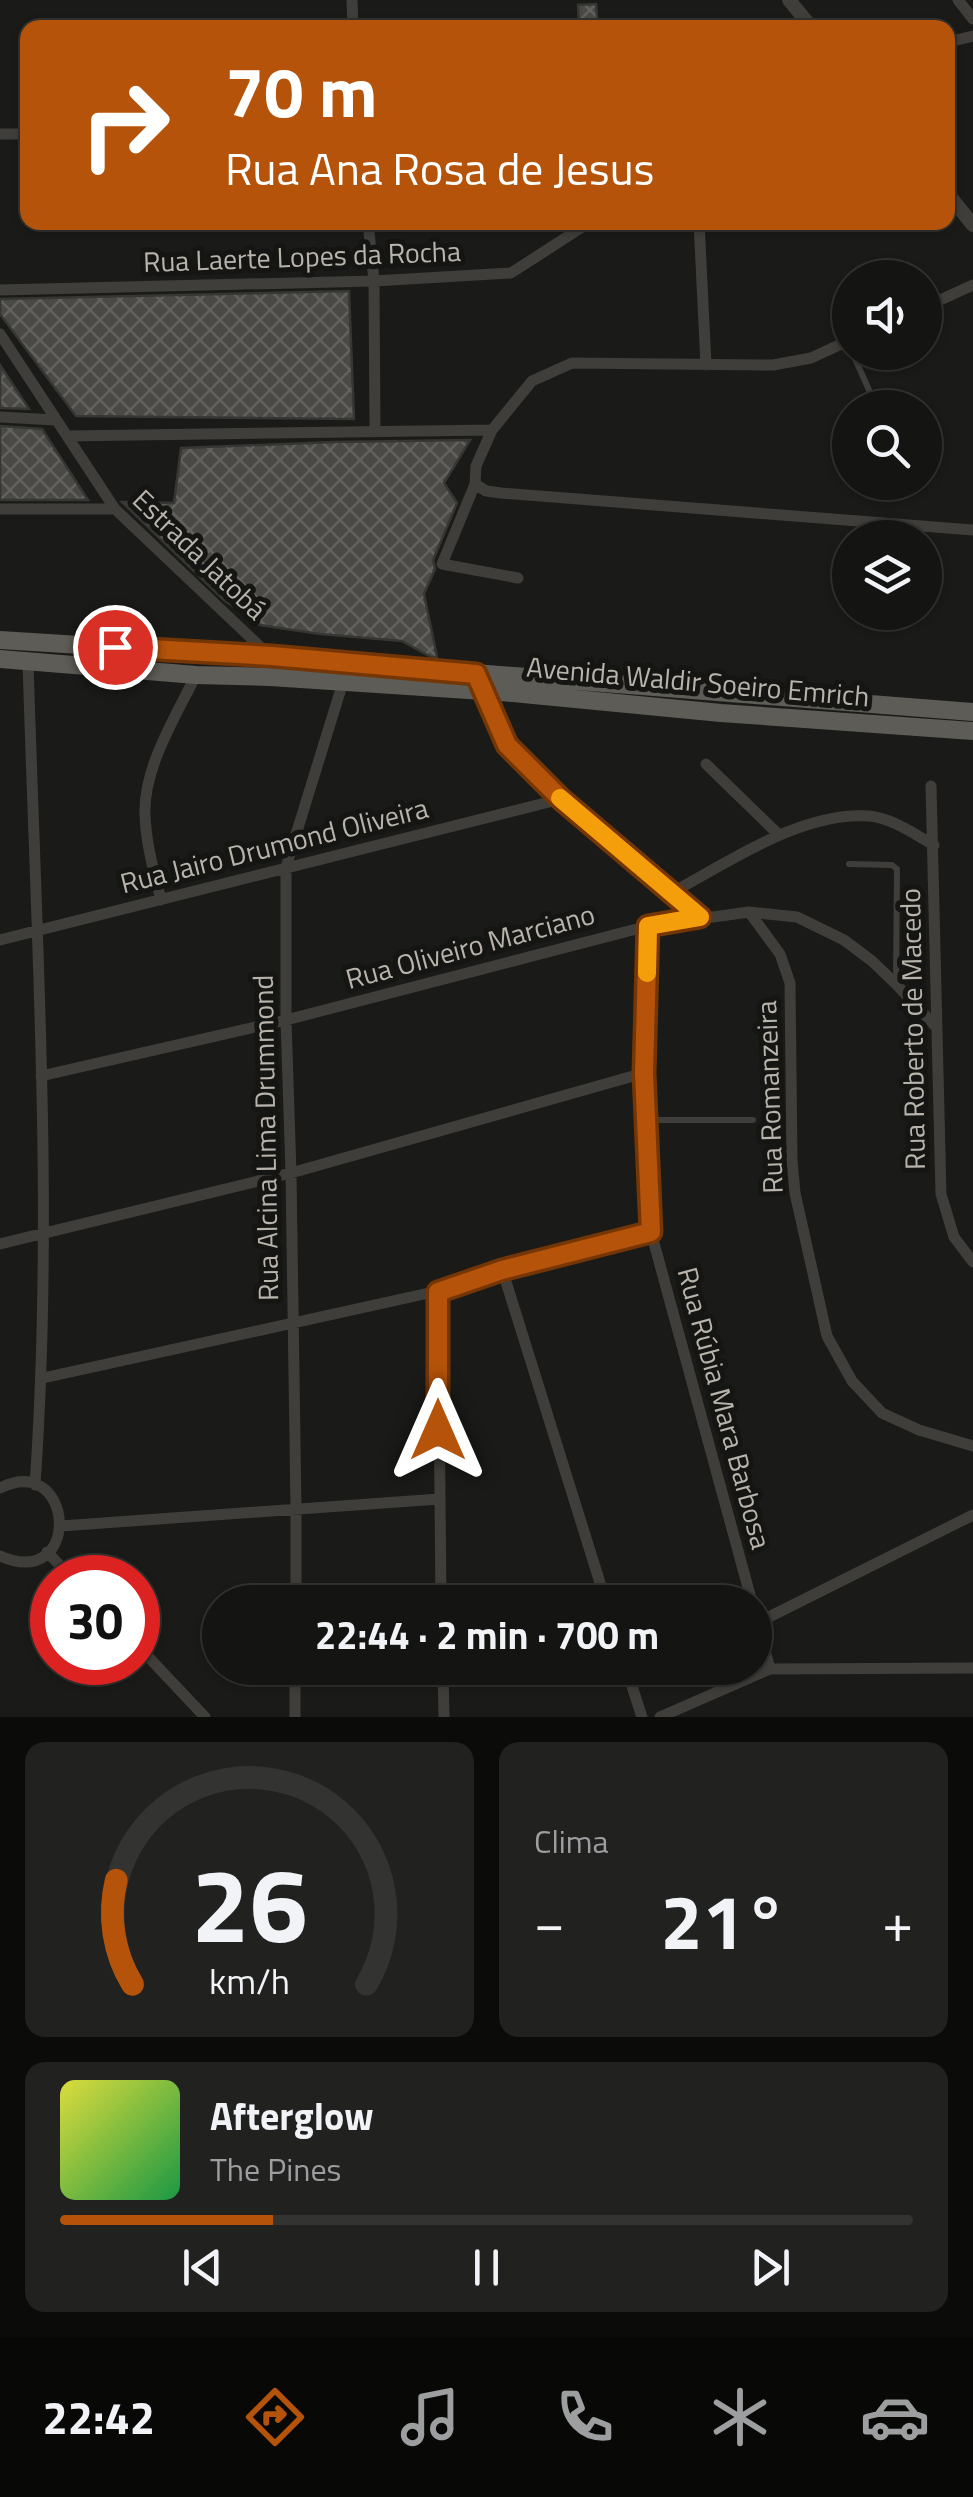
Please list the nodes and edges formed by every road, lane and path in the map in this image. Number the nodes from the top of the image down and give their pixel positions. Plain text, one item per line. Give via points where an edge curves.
1 (789, 0) edge
2 (958, 0) edge
3 (973, 19) edge
4 (805, 20) edge
5 (955, 203) edge
6 (973, 226) edge
7 (369, 230) edge
8 (578, 230) edge
9 (699, 230) edge
10 (374, 280) junction
11 (973, 285) edge
12 (0, 290) edge
13 (942, 299) edge
14 (0, 334) edge
15 (832, 352) edge
16 (706, 365) junction
17 (0, 416) edge
18 (56, 420) junction
19 (492, 430) junction
20 (375, 432) junction
21 (67, 436) junction
22 (475, 484) junction
23 (0, 509) edge
24 (115, 509) junction
25 (973, 530) edge
26 (518, 578) dead end
27 (0, 640) edge
28 (272, 656) junction
29 (0, 659) edge
30 (28, 661) junction
31 (196, 675) junction
32 (343, 682) junction
33 (480, 682) junction
34 (973, 712) edge
35 (973, 731) edge
36 (706, 764) dead end
37 (931, 786) dead end
38 (561, 799) junction
39 (778, 836) junction
40 (934, 845) junction
41 (850, 864) dead end
42 (286, 866) junction
43 (673, 892) junction
44 (161, 900) junction
45 (749, 912) junction
46 (700, 917) junction
47 (648, 926) junction
48 (38, 931) junction
49 (0, 940) edge
50 (896, 984) junction
51 (286, 1020) junction
52 (936, 1028) junction
53 (644, 1073) junction
54 (42, 1076) junction
55 (646, 1120) junction
56 (753, 1120) dead end
57 (291, 1174) junction
58 (651, 1232) junction
59 (43, 1234) junction
60 (0, 1244) edge
61 (973, 1262) edge
62 (502, 1270) junction
63 (438, 1292) junction
64 (294, 1322) junction
65 (42, 1378) junction
66 (973, 1446) edge
67 (35, 1485) junction
68 (0, 1488) edge
69 (439, 1499) junction
70 (296, 1509) junction
71 (973, 1515) edge
72 (61, 1526) junction
73 (48, 1552) junction
74 (51, 1555) edge
75 (0, 1556) edge
76 (296, 1585) edge
77 (441, 1585) edge
78 (601, 1585) edge
79 (747, 1585) edge
80 (772, 1611) edge
81 (973, 1668) edge
82 (160, 1669) edge
83 (772, 1669) edge
84 (295, 1685) edge
85 (443, 1685) edge
86 (632, 1685) edge
87 (733, 1685) edge
88 (205, 1717) edge
89 (294, 1717) edge
90 (444, 1717) edge
91 (642, 1717) edge
92 (660, 1717) edge

1 - 4 street
2 - 3 street
5 - 6 street
7 - 10 street
8 - 10 street, Rua Laerte Lopes da Rocha via 511,273
9 - 16 street
10 - 12 street, Rua Laerte Lopes da Rocha
10 - 20 street
11 - 13 street
14 - 18 street, Estrada Jatobá
15 - 16 street via 774,365
16 - 19 street via 572,363 532,381
17 - 18 street
18 - 21 street, Estrada Jatobá
19 - 20 street
19 - 22 street
20 - 21 street
21 - 24 street, Estrada Jatobá
22 - 25 street via 501,493
22 - 26 street via 442,564
23 - 24 street
24 - 28 street, Estrada Jatobá
27 - 28 main road, Avenida Waldir Soeiro Emrich
28 - 33 main road, Avenida Waldir Soeiro Emrich
29 - 30 main road, Avenida Waldir Soeiro Emrich
30 - 31 main road, Avenida Waldir Soeiro Emrich
30 - 48 street
31 - 32 main road, Avenida Waldir Soeiro Emrich
31 - 44 street via 158,754 144,811
32 - 33 main road, Avenida Waldir Soeiro Emrich
32 - 42 street, Rua Alcina Lima Drummond
33 - 34 main road, Avenida Waldir Soeiro Emrich
33 - 35 main road, Avenida Waldir Soeiro Emrich via 721,713
33 - 38 street via 507,745
36 - 39 street
37 - 40 street, Rua Roberto de Macedo
38 - 42 street, Rua Jairo Drumond Oliveira
38 - 43 street
39 - 40 street via 828,819 870,816
39 - 43 street
40 - 52 street, Rua Roberto de Macedo
41 - 50 lane via 898,869
42 - 44 street, Rua Jairo Drumond Oliveira
42 - 51 street, Rua Alcina Lima Drummond
43 - 46 street
44 - 48 street, Rua Jairo Drumond Oliveira
45 - 46 street, Rua Oliveiro Marciano
45 - 50 street, Rua Oliveiro Marciano via 798,917 844,940
45 - 66 street, Rua Romanzeira via 780,954 790,983 795,1193 827,1336 852,1381 882,1413
46 - 47 street, Rua Oliveiro Marciano
47 - 51 street, Rua Oliveiro Marciano
47 - 53 street, Rua Rúbia Mara Barbosa
48 - 49 street, Rua Jairo Drumond Oliveira
48 - 54 street
50 - 52 street, Rua Oliveiro Marciano
51 - 54 street, Rua Oliveiro Marciano
51 - 57 street, Rua Alcina Lima Drummond
52 - 61 street, Rua Roberto de Macedo via 940,1194 954,1237
53 - 55 street, Rua Rúbia Mara Barbosa
53 - 57 street
54 - 59 street
55 - 56 lane
55 - 58 street, Rua Rúbia Mara Barbosa
57 - 59 street
57 - 64 street, Rua Alcina Lima Drummond
58 - 62 street
58 - 79 street, Rua Rúbia Mara Barbosa
59 - 60 street
59 - 65 street
62 - 63 street
62 - 78 street
63 - 64 street
63 - 69 street
64 - 65 street
64 - 70 street, Rua Alcina Lima Drummond
65 - 67 street
67 - 68 street
67 - 72 street via 55,1501
69 - 70 street
69 - 77 street
70 - 72 street
70 - 76 street, Rua Alcina Lima Drummond
71 - 80 street
72 - 73 street
73 - 74 street
73 - 75 street via 24,1562
81 - 83 street
82 - 88 street
84 - 89 street
85 - 90 street
86 - 91 street
87 - 92 street

